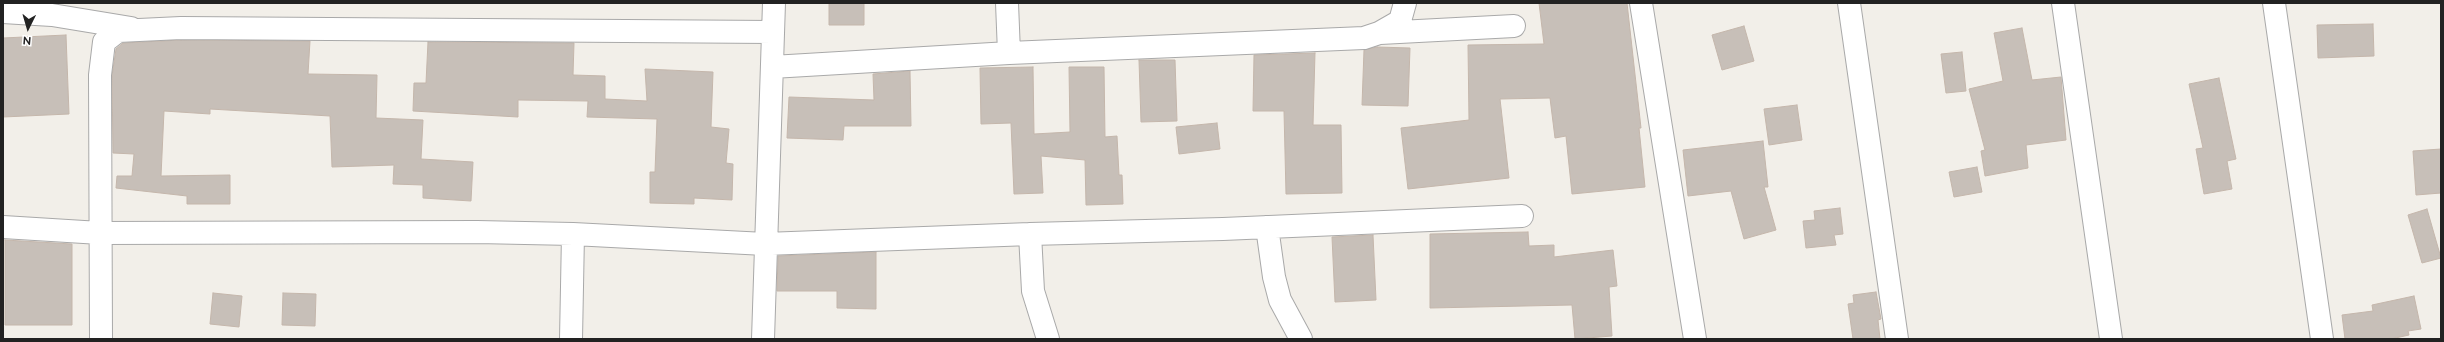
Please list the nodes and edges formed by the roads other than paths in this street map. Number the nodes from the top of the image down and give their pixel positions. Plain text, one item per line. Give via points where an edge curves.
1 (774, 3) edge
2 (1007, 3) edge
3 (1405, 3) edge
4 (1641, 3) edge
5 (1850, 3) edge
6 (2063, 3) edge
7 (2274, 3) edge
8 (3, 12) edge
9 (1514, 26) dead end
10 (136, 29) junction
11 (773, 32) junction
12 (1379, 33) junction
13 (1009, 53) junction
14 (772, 67) junction
15 (1522, 216) dead end
16 (3, 227) edge
17 (1267, 227) junction
18 (100, 233) junction
19 (573, 234) junction
20 (1030, 234) junction
21 (765, 244) junction
22 (101, 339) edge
23 (571, 339) edge
24 (763, 339) edge
25 (1048, 339) edge
26 (1301, 339) edge
27 (1695, 339) edge
28 (1897, 339) edge
29 (2111, 339) edge
30 (2322, 339) edge

1 - 11 street
2 - 13 street
3 - 12 street via 1400,21
4 - 27 street
5 - 28 street
6 - 29 street
7 - 30 street
8 - 10 street via 52,15
9 - 12 street
10 - 11 street
10 - 18 street via 118,31 104,42 101,60
11 - 14 street
12 - 13 street via 1349,39
13 - 14 street
14 - 21 street
15 - 17 street
16 - 18 street
17 - 20 street
17 - 26 street via 1280,300
18 - 19 street
18 - 22 street
19 - 21 street
19 - 23 street
20 - 21 street
20 - 25 street via 1034,291
21 - 24 street

